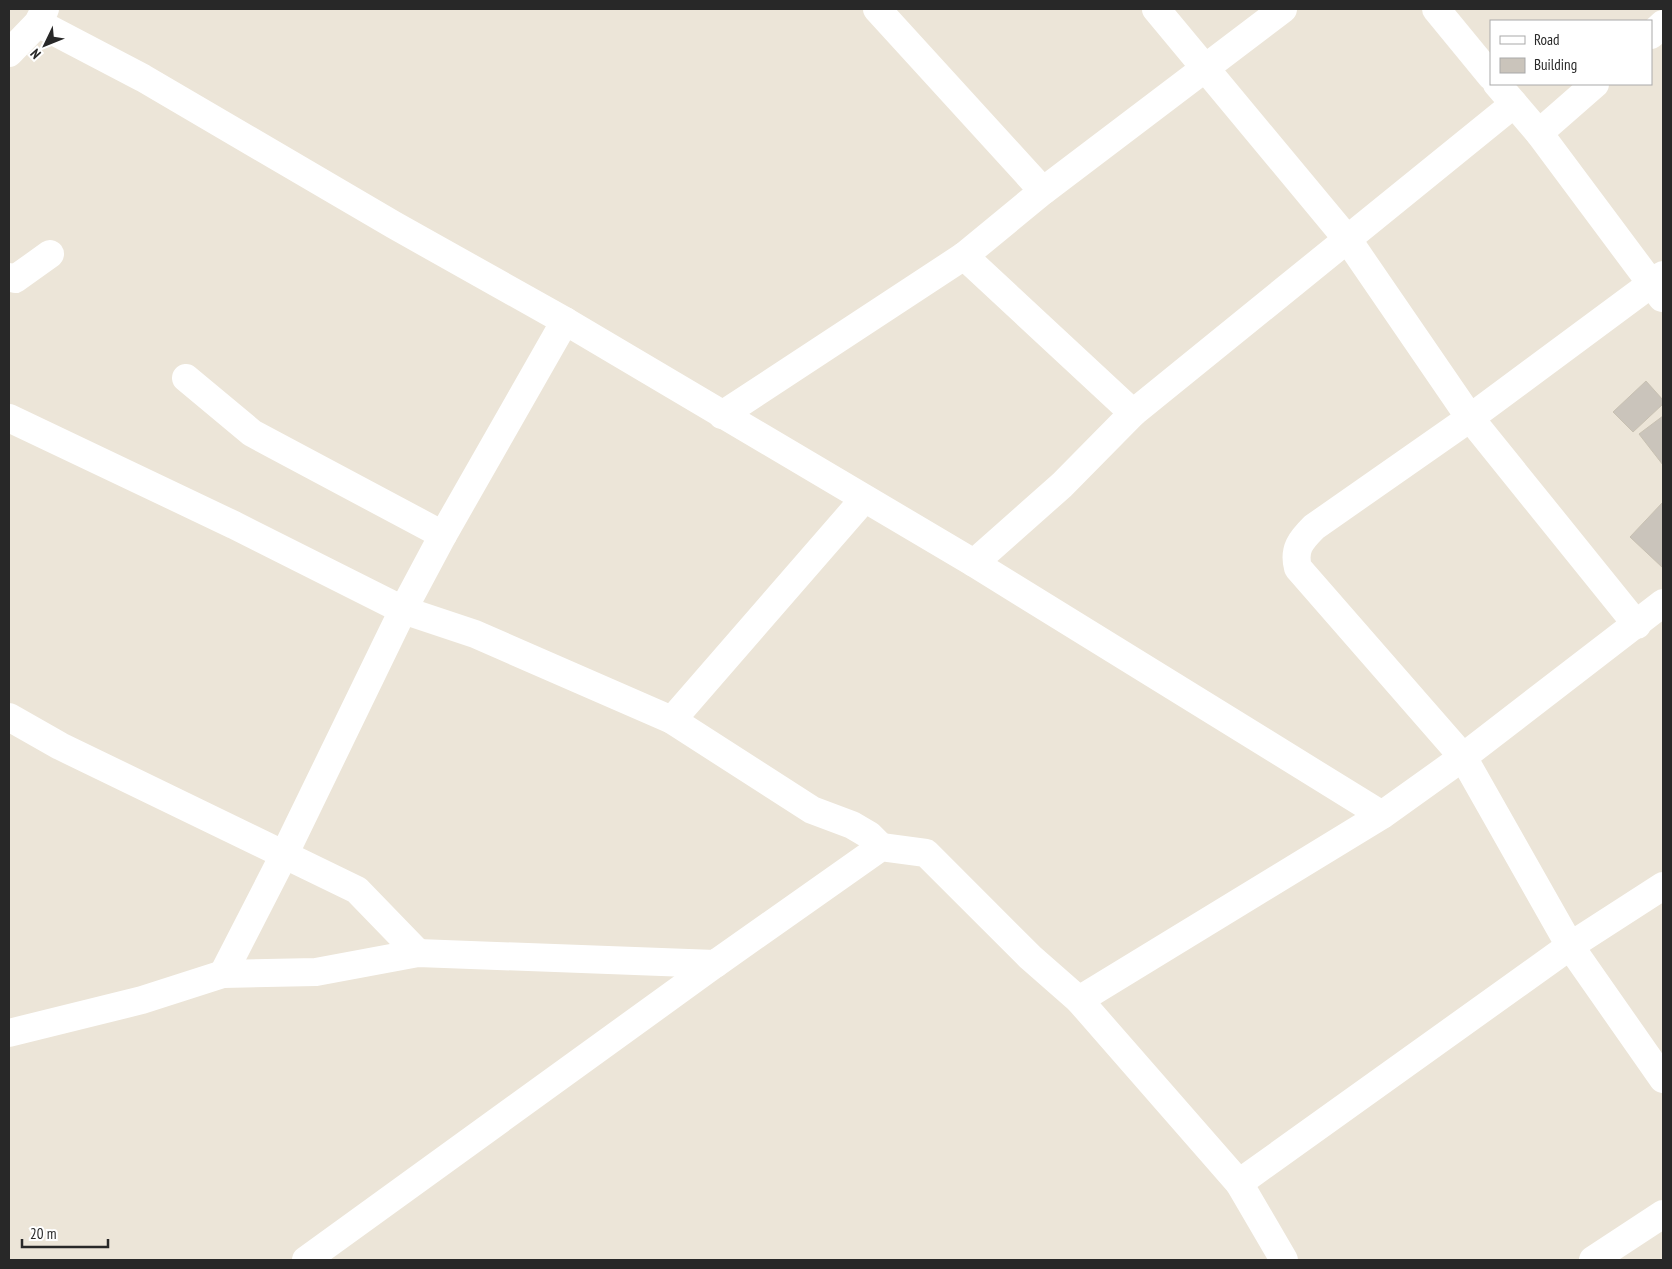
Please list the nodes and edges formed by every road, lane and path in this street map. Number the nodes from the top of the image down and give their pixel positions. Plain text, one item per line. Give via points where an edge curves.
1 (877, 9) edge
2 (1156, 9) edge
3 (1283, 9) edge
4 (1436, 9) edge
5 (42, 16) edge
6 (1663, 24) edge
7 (1652, 34) edge
8 (12, 43) edge
9 (1204, 69) junction
10 (1490, 75) edge
11 (1594, 85) edge
12 (1506, 94) edge
13 (1540, 133) junction
14 (1044, 191) junction
15 (1348, 240) junction
16 (50, 254) dead end
17 (964, 256) junction
18 (9, 277) edge
19 (1659, 286) edge
20 (565, 321) junction
21 (186, 378) dead end
22 (1133, 413) junction
23 (722, 415) junction
24 (9, 418) edge
25 (1470, 418) junction
26 (864, 499) junction
27 (443, 535) junction
28 (974, 563) junction
29 (1663, 603) edge
30 (403, 610) junction
31 (1637, 625) junction
32 (9, 717) edge
33 (672, 720) junction
34 (1463, 757) junction
35 (1382, 815) junction
36 (881, 847) junction
37 (286, 853) junction
38 (1663, 886) edge
39 (1570, 946) junction
40 (418, 954) junction
41 (715, 964) junction
42 (223, 974) junction
43 (1079, 1000) junction
44 (9, 1033) edge
45 (1663, 1079) edge
46 (1239, 1184) junction
47 (1663, 1214) edge
48 (306, 1260) edge
49 (1284, 1260) edge
50 (1593, 1260) edge

1 - 14 street
2 - 9 street
3 - 9 street
4 - 10 street
5 - 8 street
5 - 20 street via 394,225
6 - 7 street
9 - 14 street
9 - 15 street
11 - 13 street
12 - 13 street
12 - 15 street
13 - 19 street
14 - 17 street
15 - 22 street
15 - 25 street
16 - 18 street via 14,279
17 - 22 street
17 - 23 street
19 - 25 street
20 - 23 street
20 - 27 street
21 - 27 street via 252,433
22 - 28 street via 1062,485
23 - 26 street
24 - 30 street
25 - 31 street
25 - 34 street via 1314,528 1297,545 1296,558 1298,568
26 - 28 street
26 - 33 street
27 - 30 street
28 - 35 street
29 - 31 street
30 - 33 street via 475,634
30 - 37 street
31 - 34 street
32 - 37 street via 60,746
33 - 36 street via 812,810 860,830
34 - 35 street
34 - 39 street
35 - 43 street
36 - 41 street
36 - 43 street via 926,852 1030,957
37 - 40 street via 357,890
37 - 42 street
38 - 39 street
39 - 45 street
39 - 46 street
40 - 41 street
40 - 42 street via 316,972
41 - 48 street
42 - 44 street via 142,1000
43 - 46 street
46 - 49 street
47 - 50 street

